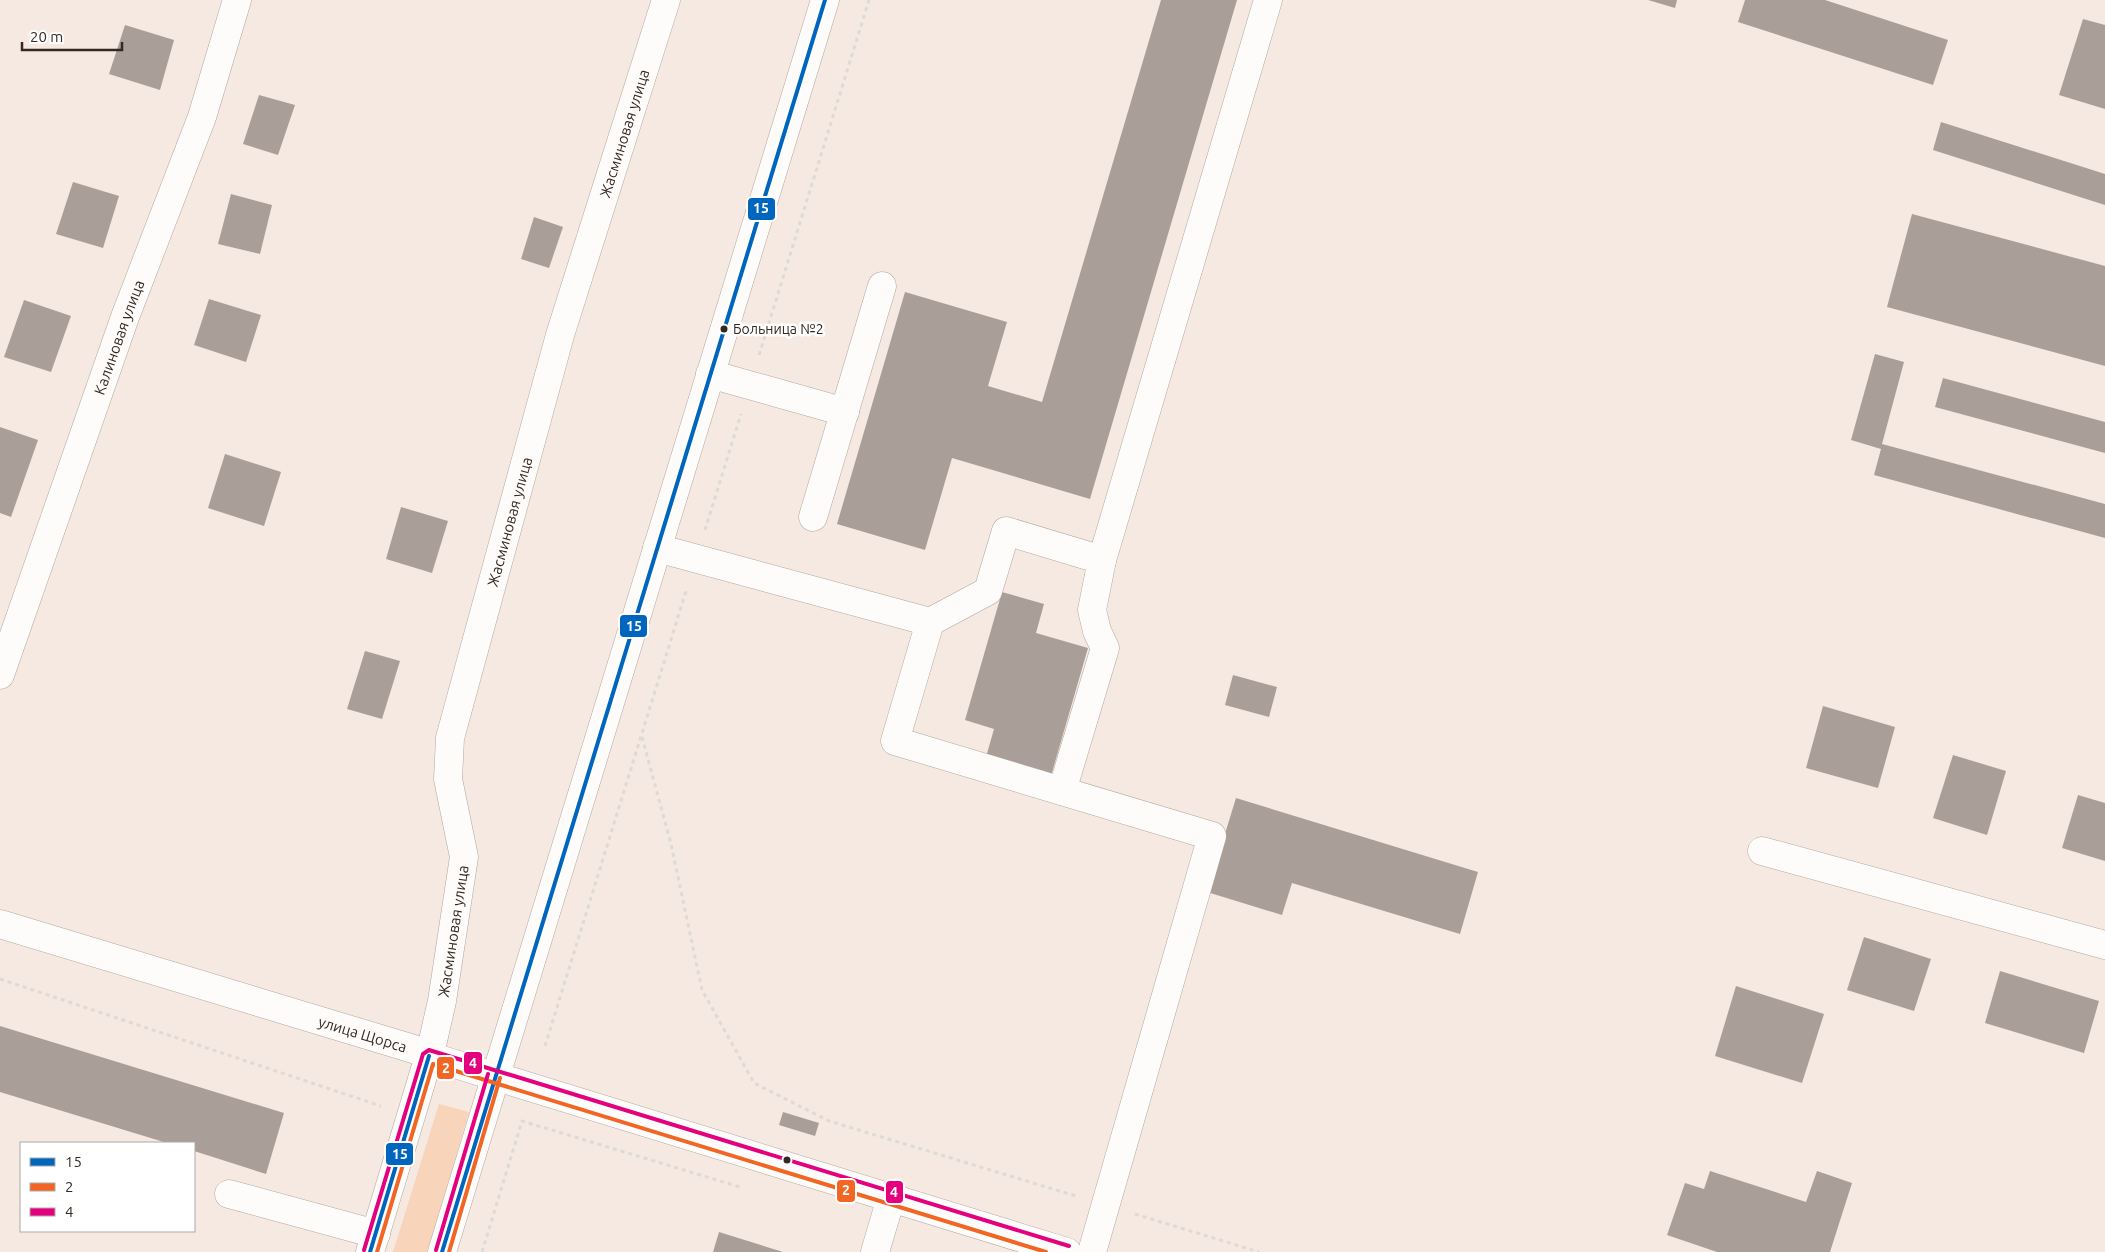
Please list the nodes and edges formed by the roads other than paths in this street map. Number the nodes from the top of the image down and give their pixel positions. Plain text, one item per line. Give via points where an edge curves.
1 (237, 0) edge
2 (666, 0) edge
3 (825, 0) edge
4 (1268, 0) edge
5 (882, 286) dead end
6 (710, 374) junction
7 (845, 412) junction
8 (813, 518) dead end
9 (657, 548) junction
10 (1102, 560) junction
11 (930, 622) junction
12 (0, 675) edge
13 (1062, 791) junction
14 (1762, 851) dead end
15 (0, 924) edge
16 (2105, 945) edge
17 (430, 1055) junction
18 (494, 1076) junction
19 (229, 1194) dead end
20 (891, 1198) junction
21 (373, 1243) edge
22 (442, 1252) edge
23 (875, 1252) edge
24 (1067, 1252) edge
25 (1092, 1252) edge

1 - 12 street, Калиновая улица via 202,117 125,317
2 - 17 street, Жасминовая улица via 560,335 450,738 448,780 464,857 442,1001
3 - 6 street
4 - 10 street
5 - 7 street
6 - 7 street
6 - 9 street
7 - 8 street
9 - 11 street
9 - 18 street
10 - 11 street via 1006,531 988,591
10 - 13 street via 1092,610 1097,631 1106,648
11 - 13 street via 895,741
13 - 25 street via 1212,836
14 - 16 street
15 - 17 street, улица Щорса
17 - 18 street, улица Щорса
17 - 21 street, Жасминовая улица
18 - 20 street, улица Щорса
18 - 22 street
19 - 21 street
20 - 23 street
20 - 24 street, улица Щорса

